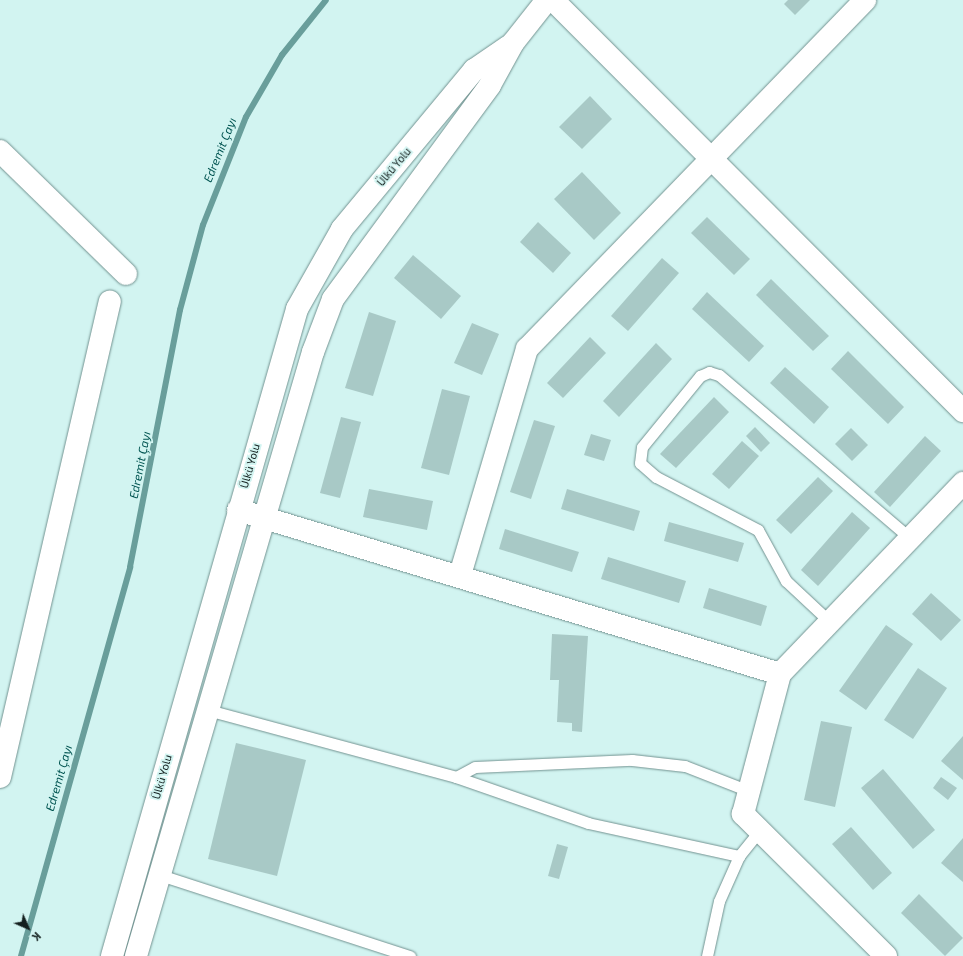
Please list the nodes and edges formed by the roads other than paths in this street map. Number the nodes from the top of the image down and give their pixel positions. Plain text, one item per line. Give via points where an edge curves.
1 (547, 0) edge
2 (553, 0) edge
3 (865, 0) edge
4 (513, 43) junction
5 (0, 151) edge
6 (712, 157) junction
7 (126, 274) dead end
8 (110, 302) dead end
9 (963, 411) edge
10 (963, 483) edge
11 (238, 510) junction
12 (264, 518) junction
13 (910, 538) junction
14 (460, 575) junction
15 (830, 622) junction
16 (780, 674) junction
17 (208, 710) junction
18 (0, 777) edge
19 (456, 777) junction
20 (749, 791) junction
21 (759, 831) junction
22 (739, 856) junction
23 (160, 875) junction
24 (112, 956) edge
25 (136, 956) edge
26 (410, 956) edge
27 (707, 956) edge
28 (886, 956) edge

1 - 4 street, Ülkü Yolu
2 - 6 street
3 - 6 street
4 - 11 street, Ülkü Yolu via 474,70 342,229 318,266 297,309 283,351
4 - 12 street, Ülkü Yolu via 490,85 333,299 313,352
5 - 7 street
6 - 9 street
6 - 14 street via 528,349
8 - 18 street
10 - 13 street
11 - 12 street
11 - 24 street, Ülkü Yolu
12 - 14 street
12 - 17 street, Ülkü Yolu
13 - 15 street
13 - 15 lane via 719,375 709,372 700,376 642,447 640,462 656,477 758,530 786,581
14 - 16 street
15 - 16 street
16 - 20 street
17 - 19 lane
17 - 23 street, Ülkü Yolu
19 - 20 lane via 475,767 632,760 685,766
19 - 22 lane via 588,823
20 - 21 street via 742,814
21 - 22 lane
21 - 28 street
22 - 27 lane via 719,901
23 - 25 street, Ülkü Yolu
23 - 26 lane

